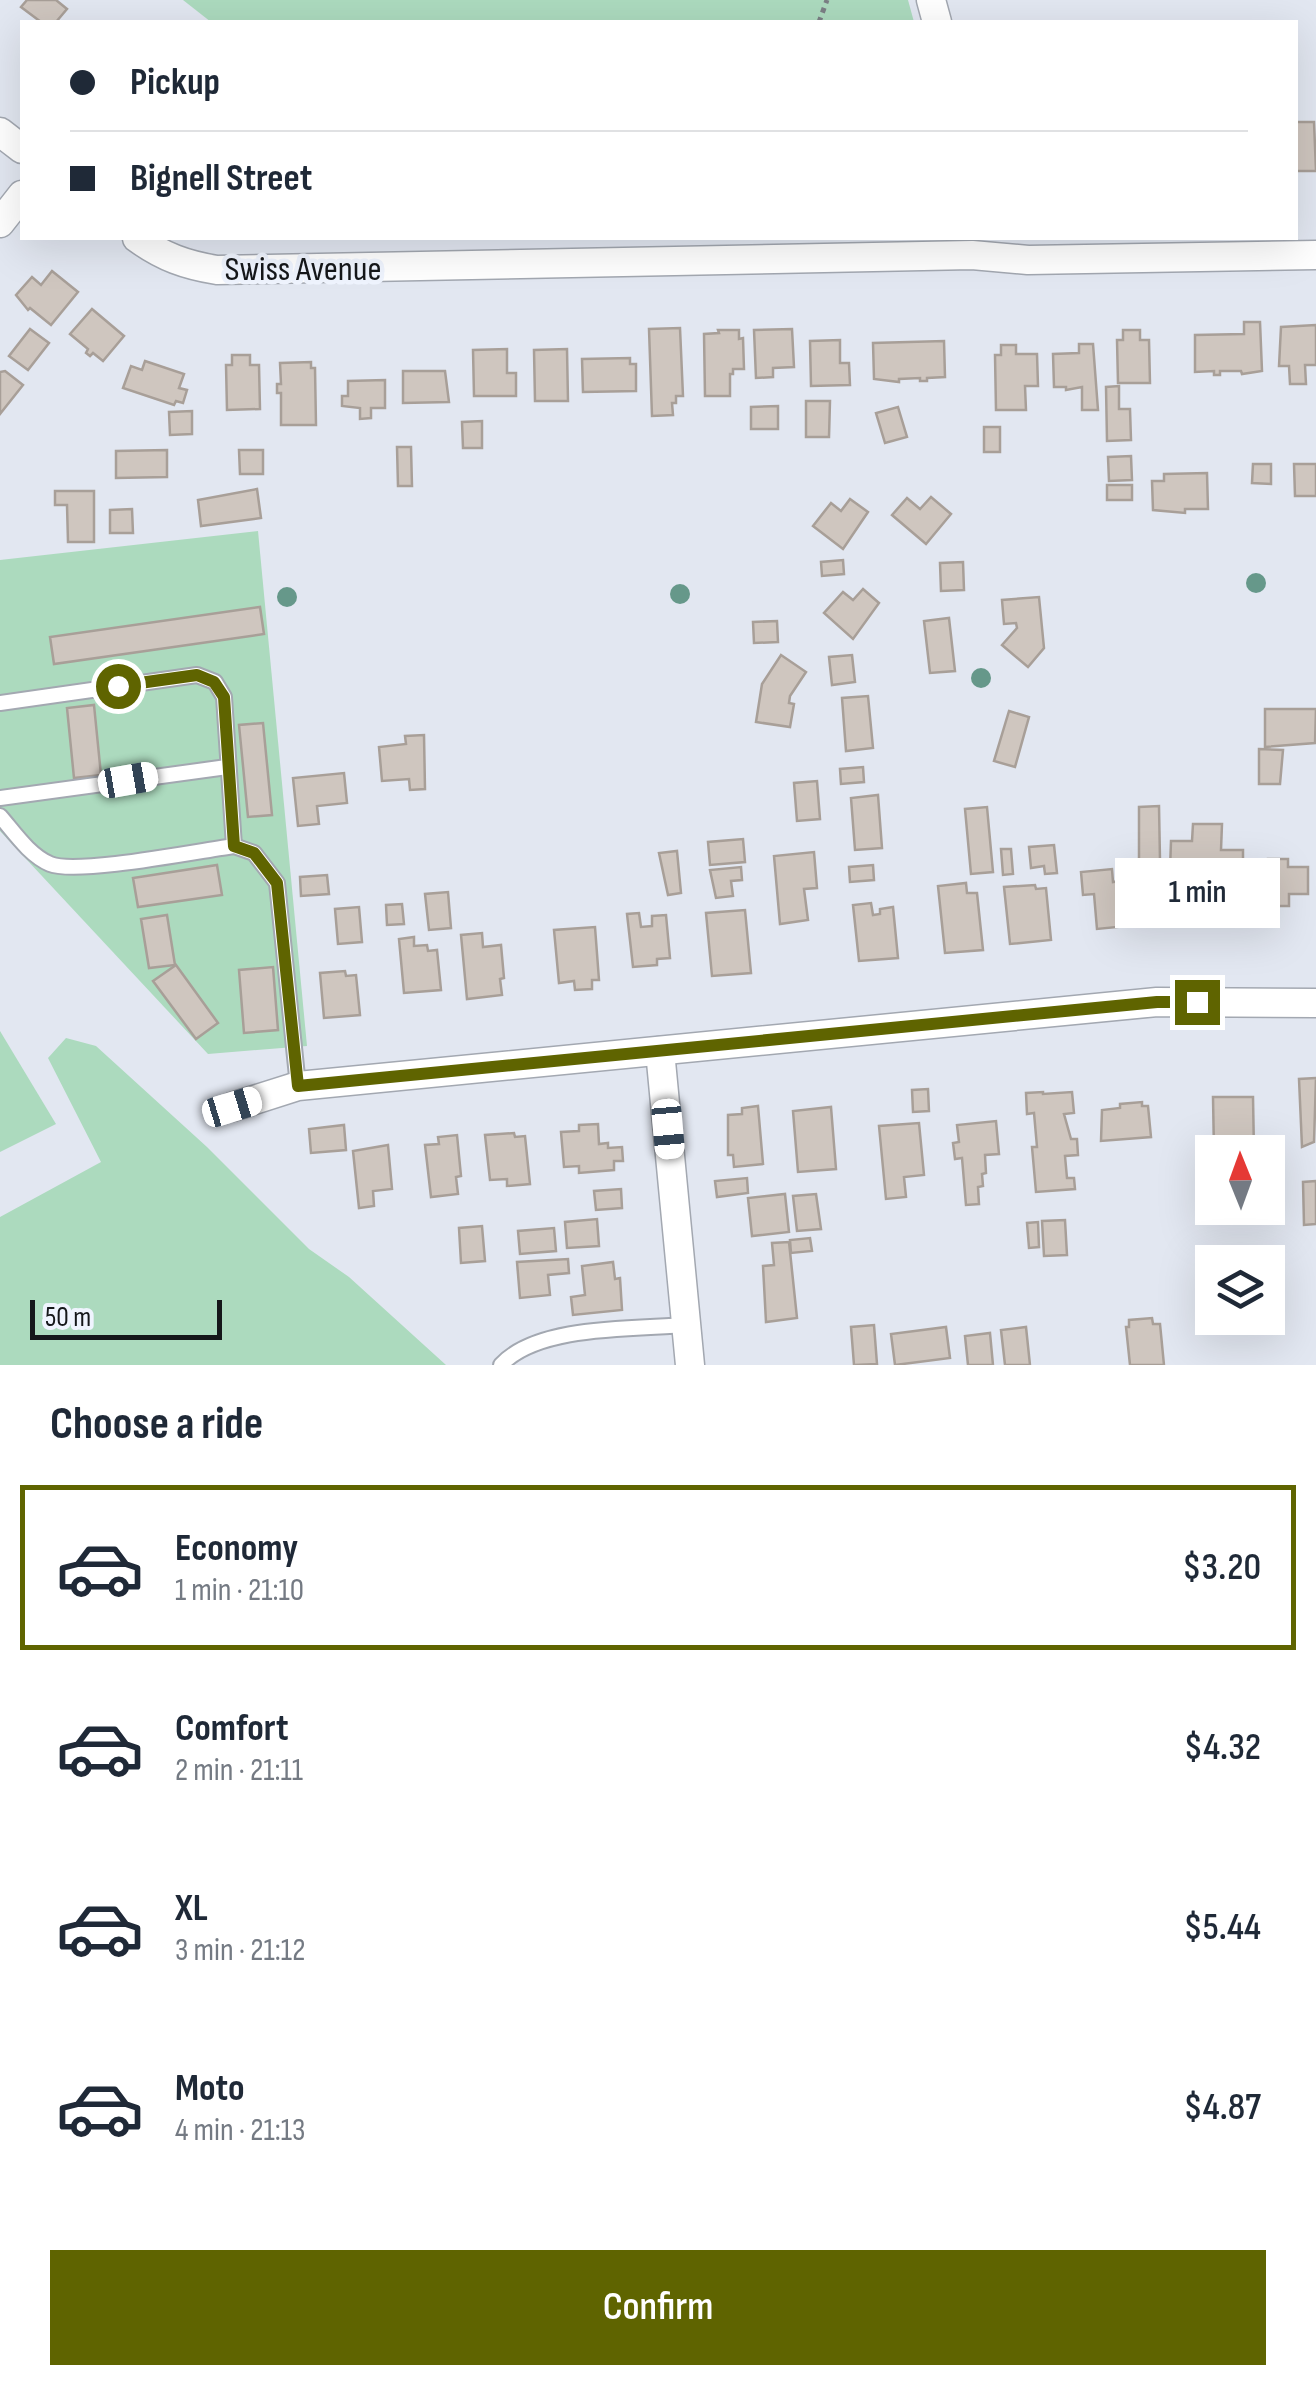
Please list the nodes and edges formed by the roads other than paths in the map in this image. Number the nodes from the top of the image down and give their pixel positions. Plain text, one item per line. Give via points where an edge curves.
1 (0, 132) edge
2 (20, 148) edge
3 (20, 198) edge
4 (0, 223) edge
5 (140, 240) edge
6 (996, 247) edge
7 (1316, 255) edge
8 (0, 703) edge
9 (227, 767) junction
10 (0, 798) edge
11 (0, 816) edge
12 (234, 846) junction
13 (1316, 1003) edge
14 (660, 1051) junction
15 (298, 1086) junction
16 (232, 1107) dead end
17 (686, 1325) junction
18 (501, 1365) edge
19 (690, 1365) edge

1 - 2 street
3 - 4 street
5 - 6 street, Swiss Avenue via 164,256 217,270
6 - 7 street, Swiss Avenue via 1028,260
8 - 9 lane via 197,675 214,682 224,697
9 - 10 lane
9 - 12 lane
11 - 12 lane via 50,864 78,868
12 - 15 lane via 254,853 277,883
13 - 14 street via 1157,1002
14 - 15 street
14 - 17 street
15 - 16 street
17 - 18 lane via 556,1336
17 - 19 street

